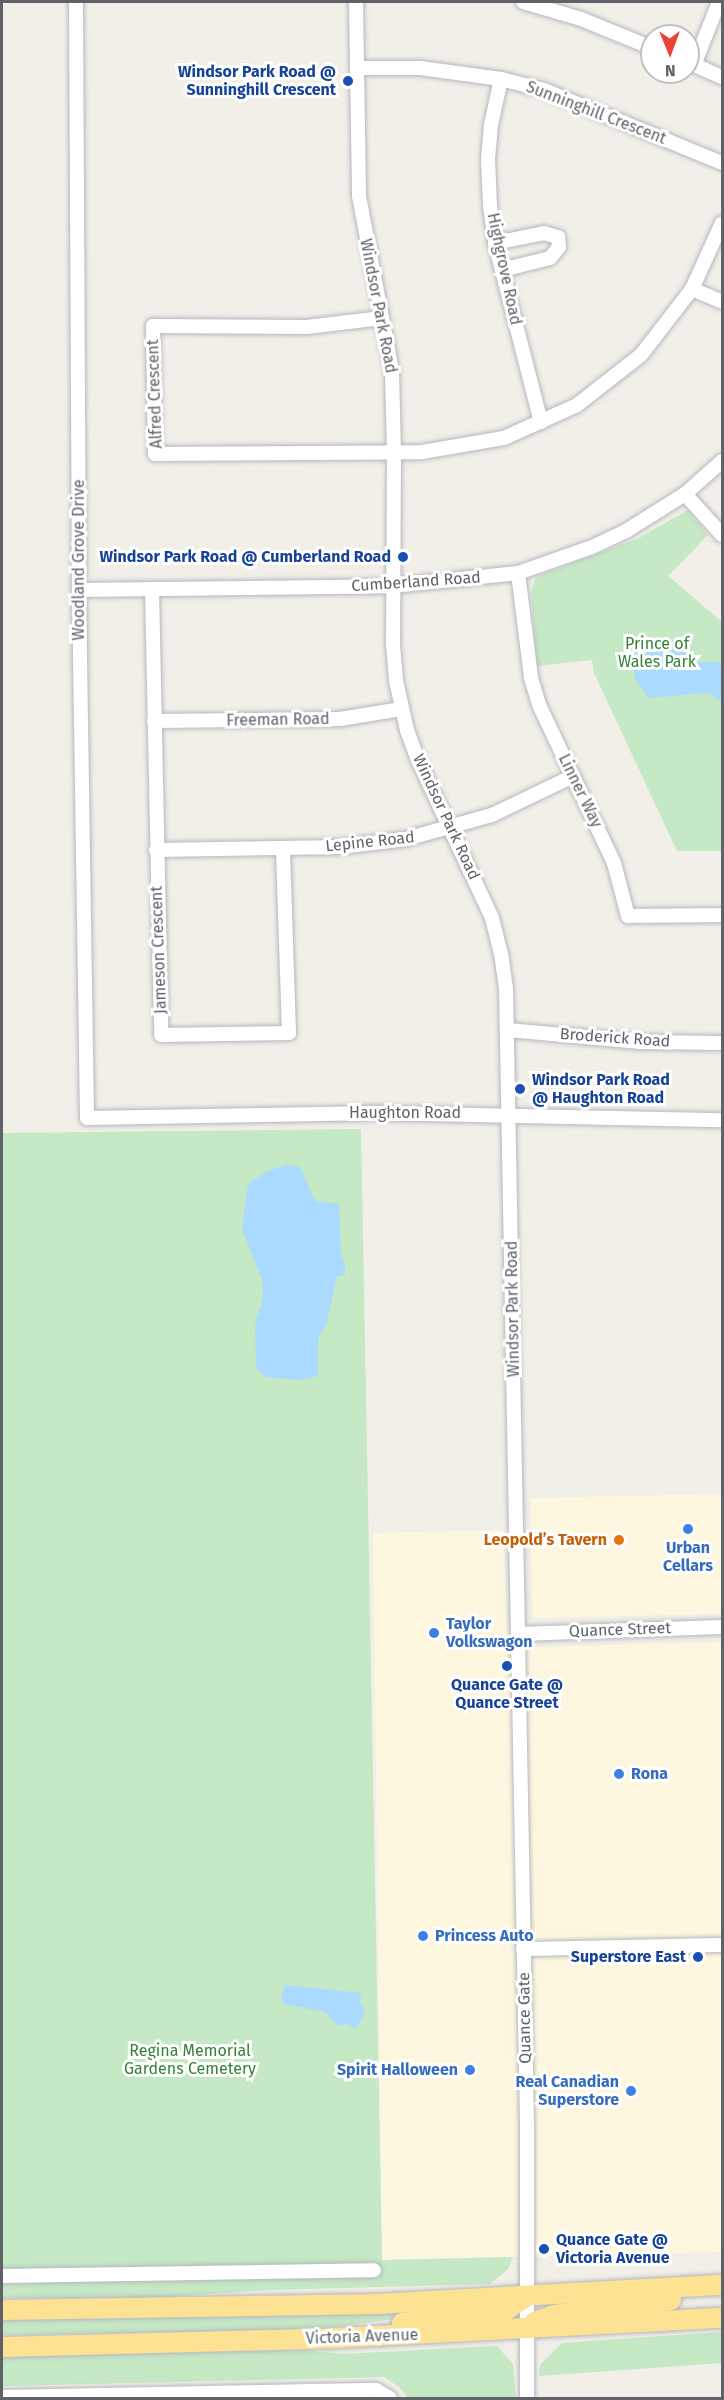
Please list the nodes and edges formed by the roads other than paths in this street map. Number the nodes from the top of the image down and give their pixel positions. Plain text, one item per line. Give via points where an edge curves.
1 (76, 2) edge
2 (356, 2) edge
3 (523, 2) edge
4 (719, 2) edge
5 (640, 43) edge
6 (700, 44) edge
7 (358, 68) junction
8 (700, 68) edge
9 (723, 77) edge
10 (501, 79) junction
11 (723, 163) edge
12 (723, 223) edge
13 (495, 243) junction
14 (502, 270) junction
15 (692, 289) junction
16 (723, 302) edge
17 (382, 318) junction
18 (541, 422) junction
19 (394, 452) junction
20 (723, 461) edge
21 (685, 494) junction
22 (723, 535) edge
23 (518, 573) junction
24 (392, 586) junction
25 (153, 589) junction
26 (79, 590) junction
27 (401, 709) junction
28 (154, 721) junction
29 (573, 776) junction
30 (450, 829) junction
31 (283, 848) junction
32 (156, 850) junction
33 (723, 915) edge
34 (508, 1030) junction
35 (723, 1043) edge
36 (510, 1115) junction
37 (87, 1118) joint
38 (723, 1120) edge
39 (723, 1627) edge
40 (518, 1634) junction
41 (723, 1945) edge
42 (523, 1949) junction
43 (374, 2270) dead end
44 (2, 2276) edge
45 (723, 2285) edge
46 (723, 2294) edge
47 (526, 2297) junction
48 (2, 2310) edge
49 (723, 2318) edge
50 (526, 2330) junction
51 (287, 2340) junction
52 (2, 2347) edge
53 (2, 2397) edge
54 (390, 2398) edge
55 (527, 2398) edge

1 - 26 street, Woodland Grove Drive
2 - 7 street, Windsor Park Road
3 - 5 street via 581,19
4 - 6 street
7 - 10 street, Sunninghill Crescent via 420,68
7 - 17 street, Windsor Park Road via 358,196
8 - 9 street
10 - 11 street, Sunninghill Crescent via 544,90
10 - 13 street, Highgrove Road via 488,158
12 - 15 street
13 - 14 street, Highgrove Road
13 - 14 street via 544,233 558,237 559,247 550,258
14 - 18 street, Highgrove Road
15 - 16 street
15 - 18 street via 641,355 577,405
17 - 19 street, Windsor Park Road via 392,371
17 - 19 street, Alfred Crescent via 307,327 153,326 155,454
18 - 19 street via 504,438
19 - 24 street, Windsor Park Road
20 - 21 street, Cumberland Road
21 - 22 street
21 - 23 street, Cumberland Road via 605,541
23 - 24 street, Cumberland Road
23 - 29 street, Linner Way via 531,678 540,707
24 - 25 street, Cumberland Road
24 - 27 street, Windsor Park Road via 394,662
25 - 26 street, Cumberland Road
25 - 28 street, Jameson Crescent
26 - 37 street, Woodland Grove Drive
27 - 28 street, Freeman Road via 340,719
27 - 30 street, Windsor Park Road via 418,760
28 - 32 street, Jameson Crescent
29 - 30 street, Lepine Road via 506,809
29 - 33 street, Linner Way via 614,863 628,916
30 - 31 street, Lepine Road via 382,843
30 - 34 street, Windsor Park Road via 497,935
31 - 32 street, Lepine Road
31 - 32 street, Jameson Crescent via 289,1033 161,1035
34 - 35 street, Broderick Road via 640,1042
34 - 36 street, Windsor Park Road
36 - 37 street, Haughton Road
36 - 38 street, Haughton Road
36 - 40 street, Windsor Park Road
39 - 40 street, Quance Street
40 - 42 street, Quance Gate
41 - 42 street
42 - 47 street, Quance Gate
43 - 44 street
45 - 47 highway, Victoria Avenue
46 - 50 highway via 554,2314 539,2319
47 - 48 highway, Victoria Avenue via 331,2305
47 - 50 street, Quance Gate
47 - 51 highway via 505,2311
49 - 50 highway, Victoria Avenue
50 - 51 highway, Victoria Avenue
50 - 55 street, Quance Gate
51 - 52 highway, Victoria Avenue
53 - 54 street via 376,2390

